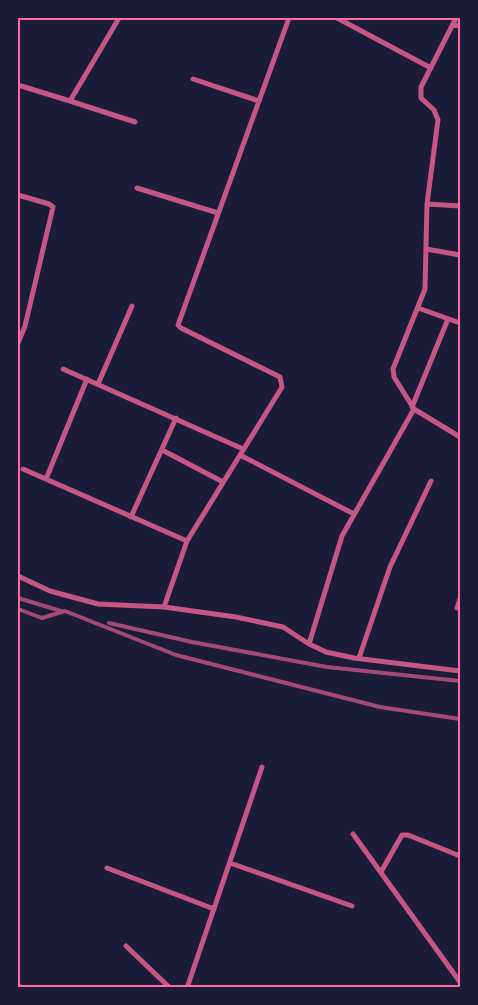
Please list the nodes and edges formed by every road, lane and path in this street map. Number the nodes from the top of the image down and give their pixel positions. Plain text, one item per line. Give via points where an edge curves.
1 (119, 18) edge
2 (289, 18) edge
3 (337, 18) edge
4 (456, 18) edge
5 (453, 24) junction
6 (460, 26) edge
7 (431, 68) junction
8 (193, 79) dead end
9 (18, 85) edge
10 (70, 101) junction
11 (259, 101) junction
12 (135, 122) dead end
13 (137, 188) dead end
14 (18, 195) edge
15 (427, 204) junction
16 (460, 206) edge
17 (218, 213) junction
18 (426, 249) junction
19 (460, 255) edge
20 (132, 306) dead end
21 (418, 308) junction
22 (448, 319) junction
23 (460, 323) edge
24 (18, 343) edge
25 (63, 369) dead end
26 (87, 380) junction
27 (98, 384) junction
28 (413, 408) junction
29 (176, 418) junction
30 (460, 437) edge
31 (243, 449) junction
32 (162, 450) junction
33 (240, 455) junction
34 (23, 469) dead end
35 (46, 479) junction
36 (431, 480) dead end
37 (223, 482) junction
38 (354, 514) junction
39 (131, 517) junction
40 (187, 541) junction
41 (18, 576) edge
42 (460, 599) edge
43 (164, 607) junction
44 (457, 608) dead end
45 (309, 644) junction
46 (359, 658) junction
47 (460, 671) edge
48 (262, 767) dead end
49 (353, 834) dead end
50 (460, 856) edge
51 (230, 863) junction
52 (107, 868) dead end
53 (381, 872) junction
54 (352, 906) dead end
55 (214, 909) junction
56 (126, 946) dead end
57 (460, 982) edge
58 (170, 988) edge
59 (186, 988) edge

1 - 10 street
2 - 11 street
3 - 7 street
4 - 5 street
5 - 6 street
5 - 7 street
7 - 15 street via 420,92 438,120
8 - 11 street
9 - 10 street
10 - 12 street
11 - 17 street
13 - 17 street
14 - 24 street via 49,204 53,213
15 - 16 street
15 - 18 street
17 - 31 street via 178,324 280,377 282,386
18 - 19 street
18 - 21 street via 424,289
20 - 27 street
21 - 22 street
21 - 28 street via 393,369 396,383
22 - 23 street
22 - 28 street
25 - 26 street
26 - 27 street
26 - 35 street
27 - 29 street
28 - 30 street
28 - 38 street
29 - 31 street
29 - 32 street
31 - 33 street
32 - 37 street
32 - 39 street
33 - 37 street
33 - 38 street
34 - 35 street
35 - 39 street
36 - 46 street via 390,567
37 - 40 street
38 - 45 street via 338,548
39 - 40 street
40 - 43 street
41 - 43 street via 50,592 98,604
42 - 44 street
43 - 45 street via 283,627
45 - 46 street via 326,652
46 - 47 street
48 - 51 street
49 - 53 street
50 - 53 street via 402,835
51 - 54 street
51 - 55 street
52 - 55 street
53 - 57 street
55 - 59 street
56 - 58 street

